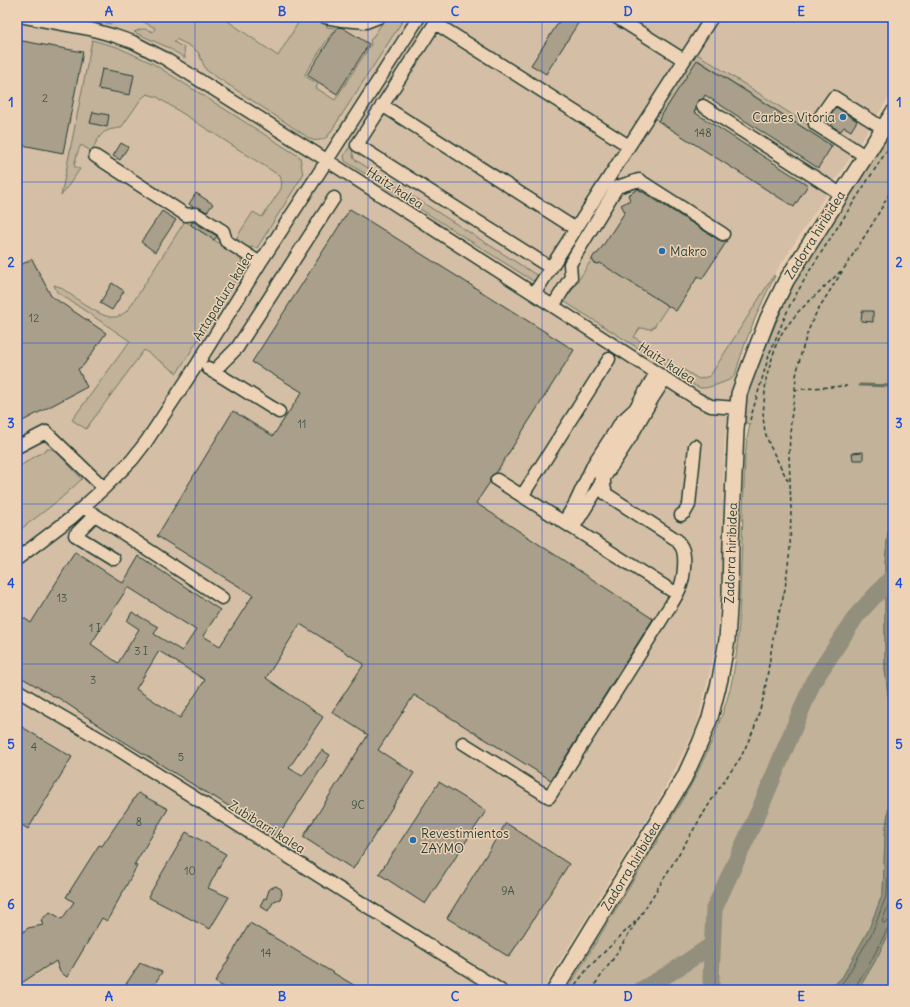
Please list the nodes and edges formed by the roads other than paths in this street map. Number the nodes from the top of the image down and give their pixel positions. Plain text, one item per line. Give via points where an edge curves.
1 (25, 17) edge
2 (325, 17) edge
3 (379, 17) edge
4 (418, 17) edge
5 (616, 17) edge
6 (712, 17) edge
7 (437, 20) edge
8 (684, 60) junction
9 (382, 105) junction
10 (703, 106) dead end
11 (893, 113) edge
12 (883, 128) junction
13 (629, 146) junction
14 (95, 156) dead end
15 (865, 156) junction
16 (327, 161) junction
17 (841, 194) junction
18 (334, 198) dead end
19 (576, 229) junction
20 (723, 234) dead end
21 (260, 263) junction
22 (551, 268) junction
23 (534, 294) junction
24 (553, 306) junction
25 (609, 359) dead end
26 (198, 363) junction
27 (213, 372) junction
28 (661, 376) junction
29 (737, 408) junction
30 (635, 409) junction
31 (279, 412) dead end
32 (695, 446) dead end
33 (17, 447) edge
34 (497, 480) dead end
35 (604, 485) junction
36 (104, 488) junction
37 (580, 494) junction
38 (522, 496) junction
39 (83, 507) junction
40 (95, 515) junction
41 (681, 515) dead end
42 (569, 525) junction
43 (17, 558) edge
44 (114, 558) dead end
45 (677, 594) junction
46 (222, 598) dead end
47 (17, 690) edge
48 (463, 744) dead end
49 (500, 990) edge
50 (556, 990) edge

1 - 16 street, Haitz kalea via 90,29 144,47
2 - 3 street via 366,22
4 - 16 street, Artapadura kalea
5 - 8 street
6 - 8 street
7 - 9 street
7 - 13 street
8 - 13 street
9 - 19 street
9 - 22 street via 357,145
10 - 17 street
11 - 12 main road, Zadorra hiribidea
12 - 15 main road, Zadorra hiribidea
12 - 15 street via 834,97 815,124
13 - 19 street
14 - 21 street via 186,215 196,214 223,232 226,241
15 - 17 main road, Zadorra hiribidea
16 - 21 street, Artapadura kalea
16 - 23 street, Haitz kalea
17 - 29 main road, Zadorra hiribidea via 778,296 749,365
18 - 27 street via 237,348
19 - 22 street
20 - 24 street via 639,180 617,187 570,264 571,277
21 - 26 street, Artapadura kalea
22 - 23 street
23 - 24 street, Haitz kalea
24 - 28 street, Haitz kalea
25 - 38 street
26 - 27 street
26 - 36 street, Artapadura kalea via 146,442
27 - 31 street
28 - 29 street, Haitz kalea via 711,406
28 - 30 street
28 - 35 street via 652,399
29 - 50 main road, Zadorra hiribidea via 727,640 710,718 684,778
30 - 35 street via 629,428 600,473
30 - 37 street via 621,422 594,463
32 - 41 street via 689,505
33 - 36 street via 46,432
34 - 38 street
35 - 37 street via 597,481 588,485
35 - 42 street
35 - 45 street via 677,540 683,549 684,557 681,585
36 - 39 street, Artapadura kalea
37 - 42 street
38 - 42 street
39 - 40 street
39 - 43 street, Artapadura kalea
40 - 44 street via 75,535
40 - 46 street
42 - 45 street
45 - 48 street via 549,797
47 - 49 street, Zubibarri kalea via 114,747

